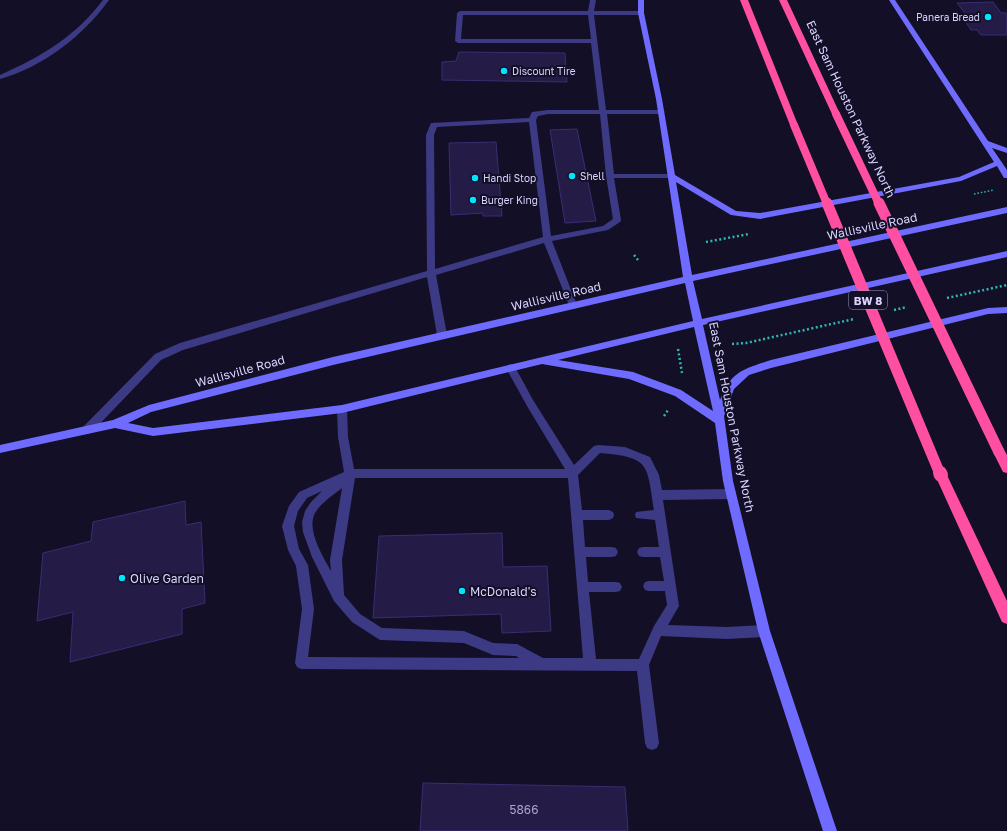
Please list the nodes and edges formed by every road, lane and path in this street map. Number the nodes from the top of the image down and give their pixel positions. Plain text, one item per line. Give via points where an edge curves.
1 (106, 0) edge
2 (593, 0) edge
3 (641, 0) edge
4 (744, 0) edge
5 (783, 0) edge
6 (892, 0) edge
7 (591, 13) junction
8 (641, 13) junction
9 (594, 41) junction
10 (0, 77) edge
11 (603, 112) junction
12 (661, 112) junction
13 (532, 120) junction
14 (986, 143) junction
15 (1007, 151) edge
16 (999, 162) junction
17 (610, 176) junction
18 (671, 176) junction
19 (1007, 176) edge
20 (1007, 210) edge
21 (548, 239) junction
22 (1007, 254) edge
23 (431, 274) junction
24 (688, 278) junction
25 (573, 305) junction
26 (1007, 310) edge
27 (698, 323) junction
28 (442, 335) junction
29 (678, 349) dead end
30 (678, 353) junction
31 (684, 353) dead end
32 (539, 362) junction
33 (511, 368) junction
34 (682, 376) dead end
35 (342, 409) junction
36 (719, 419) junction
37 (115, 424) junction
38 (87, 430) junction
39 (0, 449) edge
40 (1007, 468) edge
41 (573, 473) junction
42 (350, 474) junction
43 (731, 494) junction
44 (656, 495) junction
45 (640, 515) dead end
46 (659, 515) junction
47 (577, 516) junction
48 (609, 516) dead end
49 (580, 552) junction
50 (612, 552) dead end
51 (643, 552) dead end
52 (665, 552) junction
53 (649, 586) dead end
54 (670, 586) junction
55 (584, 587) junction
56 (616, 587) dead end
57 (338, 597) junction
58 (1007, 617) edge
59 (658, 630) junction
60 (764, 631) junction
61 (643, 664) junction
62 (544, 665) junction
63 (590, 665) junction
64 (652, 743) dead end
65 (830, 831) edge

1 - 10 street via 89,24 76,36 35,62
2 - 7 street
3 - 8 main road, East Sam Houston Parkway North
4 - 58 highway, BW 8, bridge via 941,475
5 - 40 highway, East Sam Houston Parkway North, bridge
6 - 14 main road
7 - 8 street
7 - 9 street
7 - 9 street via 460,13 458,41
8 - 12 main road, East Sam Houston Parkway North
9 - 11 street
11 - 12 street
11 - 13 street via 548,112 535,114
11 - 17 street
12 - 18 main road, East Sam Houston Parkway North
13 - 21 street
13 - 23 street via 434,126 430,135
14 - 15 main road
14 - 16 main road
16 - 18 main road via 961,179 760,216 734,213
16 - 19 main road
17 - 18 street
17 - 21 street via 617,220 605,228
18 - 24 main road, East Sam Houston Parkway North
20 - 24 main road, Wallisville Road
21 - 23 street
21 - 25 street
22 - 27 main road, Wallisville Road
23 - 28 street
23 - 38 street via 180,347 158,357
24 - 25 main road, Wallisville Road
24 - 27 main road, East Sam Houston Parkway North
25 - 28 main road, Wallisville Road
26 - 36 main road via 988,311 746,372 730,387
27 - 32 main road, Wallisville Road
27 - 36 main road, East Sam Houston Parkway North
28 - 37 main road, Wallisville Road via 149,409
29 - 30 path
30 - 31 path
30 - 34 path
32 - 33 main road, Wallisville Road
32 - 36 main road via 630,374 678,393
33 - 35 main road, Wallisville Road
33 - 41 street
35 - 37 main road, Wallisville Road via 153,432
35 - 42 street via 343,437
36 - 43 main road, East Sam Houston Parkway North
37 - 38 main road, Wallisville Road
38 - 39 main road, Wallisville Road
41 - 42 street
41 - 44 street via 598,449 625,450 646,460 654,475
41 - 47 street
42 - 57 street via 336,560
42 - 57 street via 318,502 309,514 307,528 311,543
42 - 62 street via 303,495 293,509 288,526 294,550 302,565 308,609 301,663
43 - 44 street
43 - 60 main road, East Sam Houston Parkway North
44 - 46 street
45 - 46 street
46 - 52 street
47 - 48 street
47 - 49 street
49 - 50 street
49 - 55 street
51 - 52 street
52 - 54 street
53 - 54 street
54 - 59 street via 673,606
55 - 56 street
55 - 63 street
57 - 62 street via 356,618 380,634 464,637 493,649 517,650
59 - 60 street via 726,633
59 - 61 street
60 - 65 main road, East Sam Houston Parkway North
61 - 63 street
61 - 64 street
62 - 63 street

